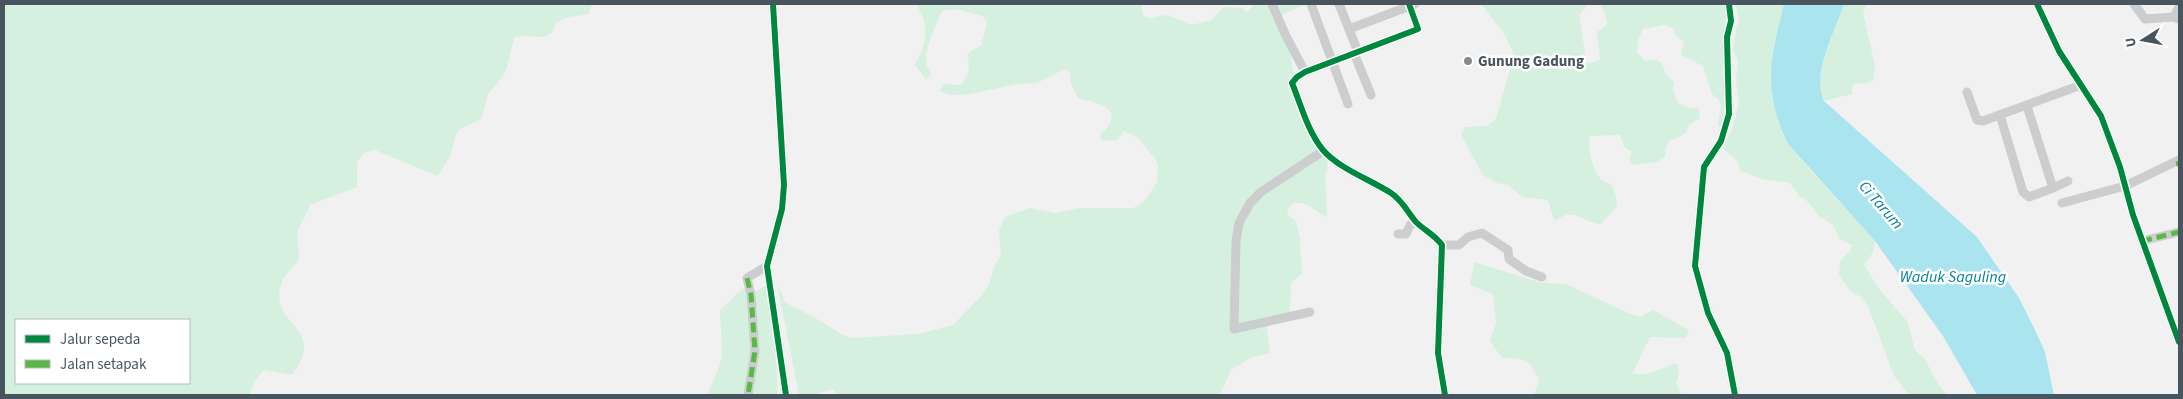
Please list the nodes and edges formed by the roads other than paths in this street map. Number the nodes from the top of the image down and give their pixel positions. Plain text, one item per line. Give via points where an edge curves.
1 (773, 4) edge
2 (1272, 4) edge
3 (1311, 4) edge
4 (1340, 4) edge
5 (1411, 4) edge
6 (1729, 4) edge
7 (2037, 4) edge
8 (2134, 4) edge
9 (2179, 7) edge
10 (2177, 18) edge
11 (1349, 29) junction
12 (1356, 53) junction
13 (1332, 62) junction
14 (1305, 72) junction
15 (2081, 85) junction
16 (1967, 92) dead end
17 (1371, 95) dead end
18 (1348, 104) dead end
19 (2027, 106) junction
20 (2000, 115) junction
21 (1323, 150) junction
22 (2179, 162) edge
23 (2068, 181) dead end
24 (2125, 186) junction
25 (2053, 188) junction
26 (2062, 203) dead end
27 (1417, 222) junction
28 (2179, 232) edge
29 (1398, 234) dead end
30 (2142, 241) junction
31 (1442, 245) junction
32 (767, 266) junction
33 (1542, 277) dead end
34 (1310, 312) dead end
35 (2179, 342) edge
36 (748, 395) edge
37 (786, 395) edge
38 (1445, 395) edge
39 (1735, 395) edge

1 - 32 street via 784,185 782,209
2 - 14 street
3 - 13 street
4 - 11 street
5 - 11 street
5 - 12 street via 1418,29
6 - 39 street via 1729,114 1721,141 1704,167 1695,266 1708,313 1727,353
7 - 15 street via 2059,51
8 - 10 street via 2145,19
9 - 10 street
11 - 12 street
12 - 13 street
12 - 17 street
13 - 14 street
13 - 18 street
14 - 21 street via 1292,83
15 - 19 street
15 - 24 street via 2099,112
16 - 20 street via 1977,120
19 - 20 street
19 - 25 street
20 - 25 street via 2023,192 2029,197
21 - 27 street via 1393,194
21 - 34 street via 1250,203 1239,222 1236,240 1234,329
22 - 24 street
23 - 25 street
24 - 26 street
24 - 30 street
27 - 29 street via 1410,225 1406,234
27 - 31 street
28 - 30 street
30 - 35 street
31 - 33 street via 1459,245 1468,237 1482,233 1508,250 1509,259
31 - 38 street via 1438,353
32 - 36 street via 747,278 755,344
32 - 37 street

